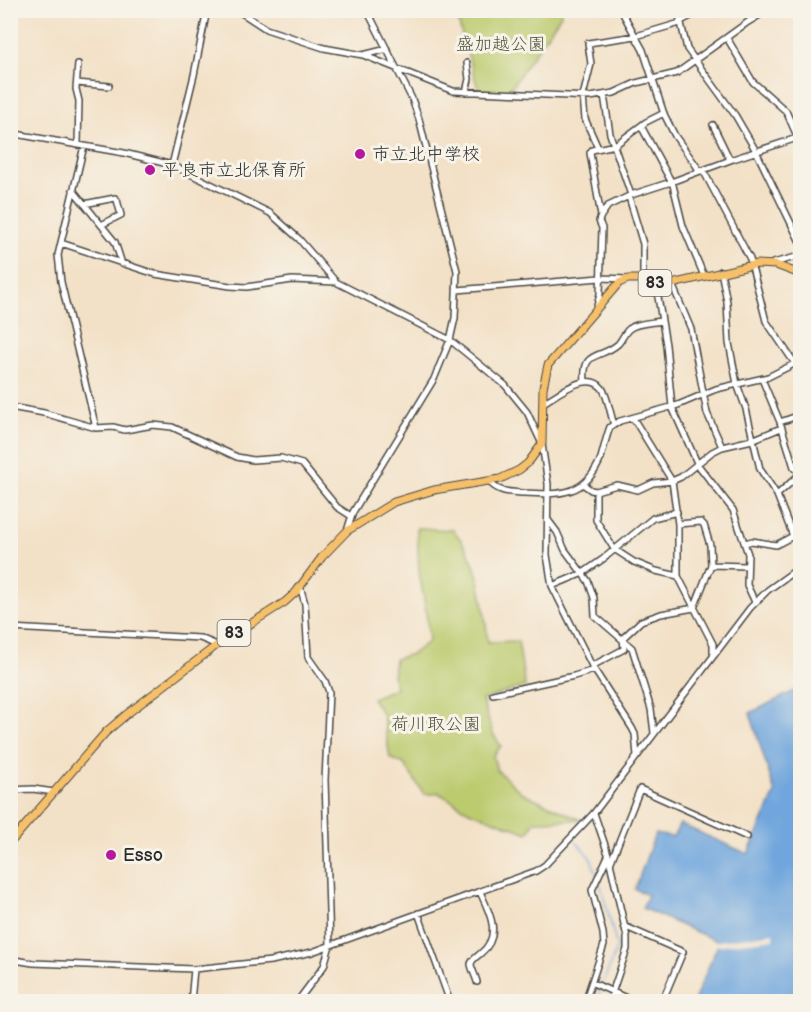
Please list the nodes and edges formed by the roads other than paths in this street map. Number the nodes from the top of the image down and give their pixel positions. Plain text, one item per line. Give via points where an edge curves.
1 (207, 10) edge
2 (237, 10) edge
3 (368, 10) edge
4 (621, 10) edge
5 (678, 10) edge
6 (703, 10) edge
7 (768, 10) edge
8 (680, 22) junction
9 (636, 36) junction
10 (727, 38) junction
11 (387, 49) junction
12 (363, 55) junction
13 (695, 61) junction
14 (467, 63) dead end
15 (78, 64) dead end
16 (398, 70) junction
17 (653, 79) junction
18 (77, 83) junction
19 (109, 86) dead end
20 (466, 92) junction
21 (604, 95) junction
22 (583, 96) junction
23 (664, 113) junction
24 (713, 125) dead end
25 (641, 126) junction
26 (10, 134) edge
27 (800, 140) edge
28 (81, 145) junction
29 (615, 145) junction
30 (598, 148) junction
31 (756, 151) junction
32 (730, 160) junction
33 (172, 165) junction
34 (702, 170) junction
35 (671, 182) junction
36 (73, 190) junction
37 (630, 196) junction
38 (84, 204) junction
39 (601, 216) junction
40 (101, 225) junction
41 (801, 242) edge
42 (61, 243) junction
43 (801, 256) edge
44 (122, 264) junction
45 (765, 264) junction
46 (752, 265) junction
47 (721, 271) junction
48 (801, 274) edge
49 (704, 276) junction
50 (600, 278) junction
51 (628, 279) junction
52 (643, 279) junction
53 (336, 282) junction
54 (672, 284) junction
55 (661, 286) junction
56 (457, 290) junction
57 (597, 306) junction
58 (661, 321) junction
59 (450, 340) junction
60 (798, 362) edge
61 (801, 371) edge
62 (762, 379) junction
63 (585, 382) junction
64 (737, 384) junction
65 (702, 394) junction
66 (543, 403) junction
67 (10, 407) edge
68 (672, 407) junction
69 (801, 416) edge
70 (633, 418) junction
71 (614, 424) junction
72 (780, 425) junction
73 (96, 428) junction
74 (752, 440) junction
75 (542, 444) junction
76 (722, 447) junction
77 (698, 465) junction
78 (801, 474) edge
79 (672, 481) junction
80 (490, 482) junction
81 (584, 484) junction
82 (596, 491) junction
83 (548, 495) junction
84 (777, 495) junction
85 (677, 512) junction
86 (351, 516) junction
87 (547, 518) junction
88 (678, 524) junction
89 (347, 531) junction
90 (793, 536) junction
91 (744, 543) junction
92 (801, 547) edge
93 (614, 549) junction
94 (711, 565) junction
95 (747, 566) junction
96 (801, 567) edge
97 (583, 573) junction
98 (678, 576) junction
99 (300, 586) junction
100 (552, 586) junction
101 (755, 602) junction
102 (694, 608) junction
103 (10, 628) edge
104 (623, 638) junction
105 (217, 645) junction
106 (713, 654) junction
107 (593, 668) junction
108 (493, 694) dead end
109 (654, 733) junction
110 (637, 756) junction
111 (10, 790) edge
112 (54, 792) junction
113 (594, 813) junction
114 (747, 837) dead end
115 (10, 843) edge
116 (607, 864) junction
117 (480, 892) junction
118 (418, 914) junction
119 (624, 926) junction
120 (330, 945) junction
121 (13, 959) edge
122 (10, 967) edge
123 (194, 969) junction
124 (477, 982) dead end
125 (593, 983) junction
126 (611, 991) junction
127 (191, 1002) edge
128 (297, 1002) edge
129 (450, 1002) edge
130 (585, 1002) edge
131 (609, 1002) edge
132 (635, 1002) edge
133 (662, 1002) edge

1 - 33 street
2 - 12 street via 266,29 288,37
3 - 11 street
4 - 9 street
5 - 8 street
6 - 8 street
7 - 10 street
8 - 9 street
8 - 13 street via 687,49
9 - 17 street
9 - 22 street via 588,43 591,64
10 - 13 street
10 - 27 street via 753,82 786,111
11 - 12 street
11 - 16 street
12 - 16 street
13 - 17 street via 677,74
13 - 31 street
14 - 20 street
15 - 18 street
16 - 20 street via 446,89
16 - 56 street via 426,141 454,260
17 - 21 street
17 - 23 street
18 - 19 street
18 - 28 street
20 - 22 street
21 - 22 street
21 - 29 street
22 - 30 street via 585,119
23 - 25 street
23 - 34 street via 675,136
24 - 32 street
25 - 29 street
25 - 35 street
26 - 28 street
27 - 31 street
28 - 33 street
28 - 36 street
29 - 30 street
29 - 37 street
30 - 39 street via 590,153
31 - 32 street
31 - 41 street
32 - 34 street
33 - 53 street via 270,213
34 - 35 street
34 - 46 street
35 - 37 street
35 - 49 street via 683,226
36 - 38 street
36 - 42 street
37 - 39 street via 608,206
37 - 52 street via 643,244
38 - 40 street
38 - 40 street via 117,200 121,215
39 - 50 street
40 - 44 street via 117,246
42 - 44 street
42 - 73 street via 61,282
43 - 45 street
44 - 53 street via 154,274 230,286 292,280
45 - 46 main road, 83
45 - 48 main road, 83
46 - 47 main road, 83
46 - 60 street via 766,321
47 - 49 main road, 83
47 - 64 street
49 - 54 main road, 83
50 - 51 street
50 - 56 street
50 - 57 street
51 - 52 main road, 83
51 - 57 main road, 83
52 - 55 main road, 83
53 - 59 street
54 - 55 main road, 83
54 - 65 street via 691,329
55 - 58 street
56 - 59 street
57 - 66 main road, 83 via 548,365
58 - 63 street via 632,327 618,344 590,357
58 - 68 street
59 - 75 street via 505,385 527,412
59 - 86 street via 434,379
60 - 61 street
60 - 62 street
62 - 64 street
62 - 72 street
63 - 66 street
63 - 71 street via 602,388
64 - 65 street
64 - 74 street
65 - 68 street
65 - 76 street
66 - 75 main road, 83
67 - 73 street
68 - 70 street
68 - 77 street
69 - 72 street
70 - 71 street
70 - 79 street
71 - 81 street via 593,474
72 - 74 street
72 - 78 street via 794,467
73 - 86 street via 125,430 160,425 180,430 237,457 281,458 302,464 337,507
74 - 76 street
74 - 84 street via 760,469
75 - 80 main road, 83 via 519,470
75 - 83 street
76 - 77 street
77 - 79 street
77 - 91 street via 733,510
78 - 84 street
79 - 82 street via 638,490 617,485
79 - 85 street
80 - 83 street via 505,492
80 - 89 main road, 83 via 408,497
81 - 82 street
81 - 83 street
82 - 93 street via 596,520
83 - 87 street
84 - 90 street
85 - 88 street
85 - 93 street via 653,518
86 - 89 street
87 - 97 street
87 - 100 street
88 - 94 street via 704,525
88 - 98 street
89 - 99 main road, 83
90 - 91 street via 776,545
90 - 92 street
91 - 95 street
93 - 97 street
93 - 98 street via 634,562
94 - 95 street
94 - 102 street
95 - 101 street via 747,585
96 - 101 street
97 - 100 street
97 - 104 street via 593,591 595,616
98 - 102 street
99 - 105 main road, 83 via 285,602
99 - 120 street via 308,657 329,692 325,780
100 - 107 street
101 - 106 street
102 - 104 street via 647,618
102 - 106 street via 713,644
103 - 105 street via 200,639
104 - 107 street via 624,649
104 - 109 street via 636,657
105 - 112 main road, 83 via 106,732
106 - 109 street
107 - 108 street
107 - 110 street via 629,722
109 - 110 street
110 - 113 street
111 - 112 street
112 - 115 main road, 83
113 - 116 street via 608,854
113 - 117 street via 545,865
114 - 116 street via 640,789
116 - 119 street
116 - 125 street via 592,891 604,945
117 - 118 street
117 - 124 street via 494,934 488,947 471,964
118 - 120 street
118 - 129 street
119 - 126 street via 627,949
119 - 133 street via 683,952
120 - 123 street via 271,961
120 - 128 street via 324,966
121 - 122 street
121 - 123 street
123 - 127 street
125 - 126 street
125 - 130 street
126 - 131 street
126 - 132 street

